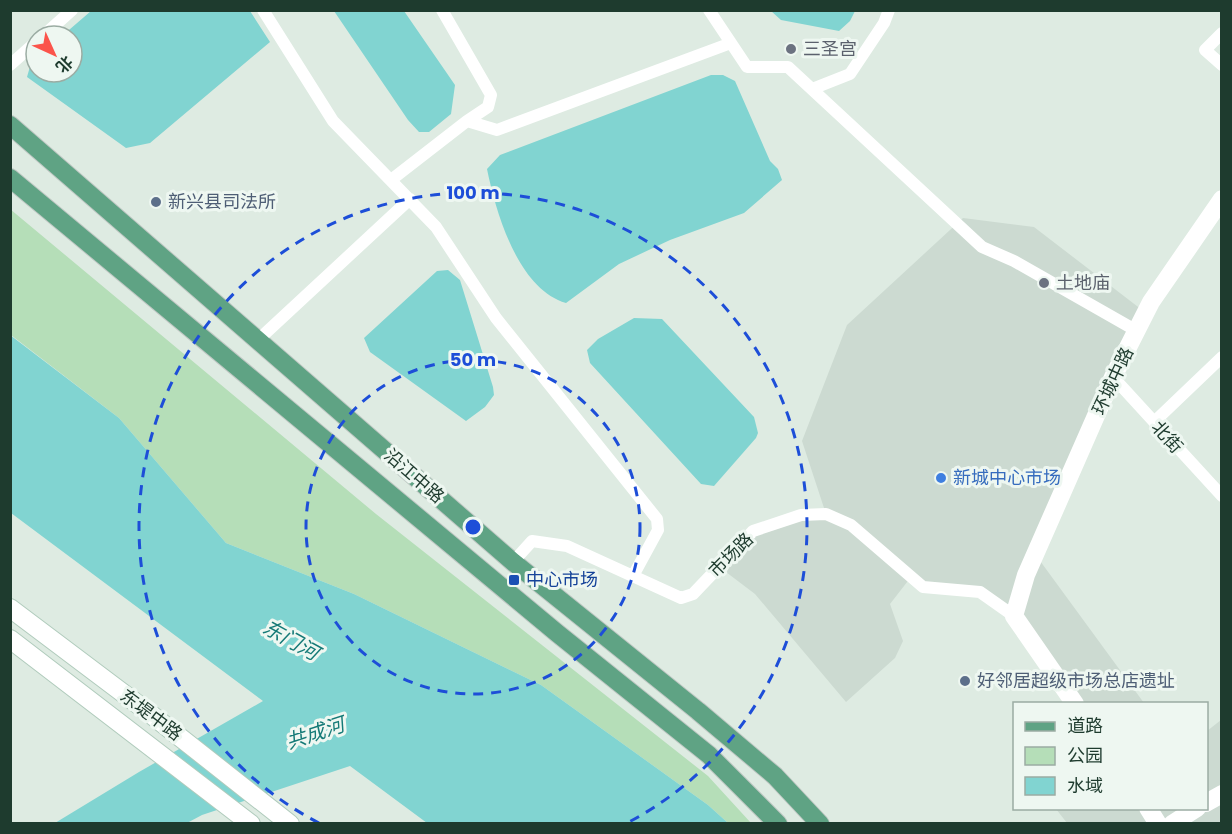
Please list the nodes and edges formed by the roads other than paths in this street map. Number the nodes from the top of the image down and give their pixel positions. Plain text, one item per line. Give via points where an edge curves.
1 (72, 10) edge
2 (263, 10) edge
3 (442, 10) edge
4 (709, 10) edge
5 (889, 10) edge
6 (56, 24) edge
7 (1221, 33) edge
8 (731, 43) junction
9 (24, 53) edge
10 (10, 65) edge
11 (1221, 65) edge
12 (812, 89) junction
13 (467, 121) junction
14 (10, 125) edge
15 (10, 178) edge
16 (392, 180) junction
17 (410, 199) junction
18 (1221, 199) edge
19 (1137, 331) junction
20 (258, 340) junction
21 (1221, 357) edge
22 (1113, 377) junction
23 (1154, 422) junction
24 (1221, 496) edge
25 (513, 562) junction
26 (633, 576) junction
27 (10, 608) edge
28 (1014, 616) junction
29 (10, 639) edge
30 (1074, 702) edge
31 (1221, 794) edge
32 (1208, 802) edge
33 (1149, 810) edge
34 (1194, 810) edge
35 (251, 824) edge
36 (290, 824) edge
37 (778, 824) edge
38 (820, 824) edge
39 (1158, 824) edge
40 (1172, 824) edge

1 - 6 lane
2 - 16 lane via 333,121
3 - 13 lane via 491,95 488,107
4 - 8 lane
5 - 12 lane via 850,74
7 - 11 lane via 1205,50
8 - 12 lane via 747,67 788,67
8 - 13 lane via 497,130
9 - 10 lane
12 - 19 lane via 982,248 1014,261
13 - 16 lane
14 - 20 main road, 沿江中路
15 - 37 main road, 沿江中路 via 557,633 710,755
16 - 17 lane
17 - 20 lane
17 - 26 lane via 436,227 496,318 657,519 658,530
18 - 19 main road, 环城中路
19 - 22 main road, 环城中路
20 - 25 main road, 沿江中路
21 - 23 lane
22 - 23 lane, 北街
22 - 28 main road, 环城中路 via 1026,575
23 - 24 lane, 北街
25 - 26 lane, 市场路 via 532,541 567,546
25 - 38 main road, 沿江中路 via 775,776
26 - 28 lane, 市场路 via 681,598 693,594 753,531 801,515 826,514 850,525 923,587 980,592
27 - 36 main road, 东堤中路
28 - 30 main road
29 - 35 main road, 东堤中路
31 - 32 main road
33 - 39 main road
34 - 40 main road

